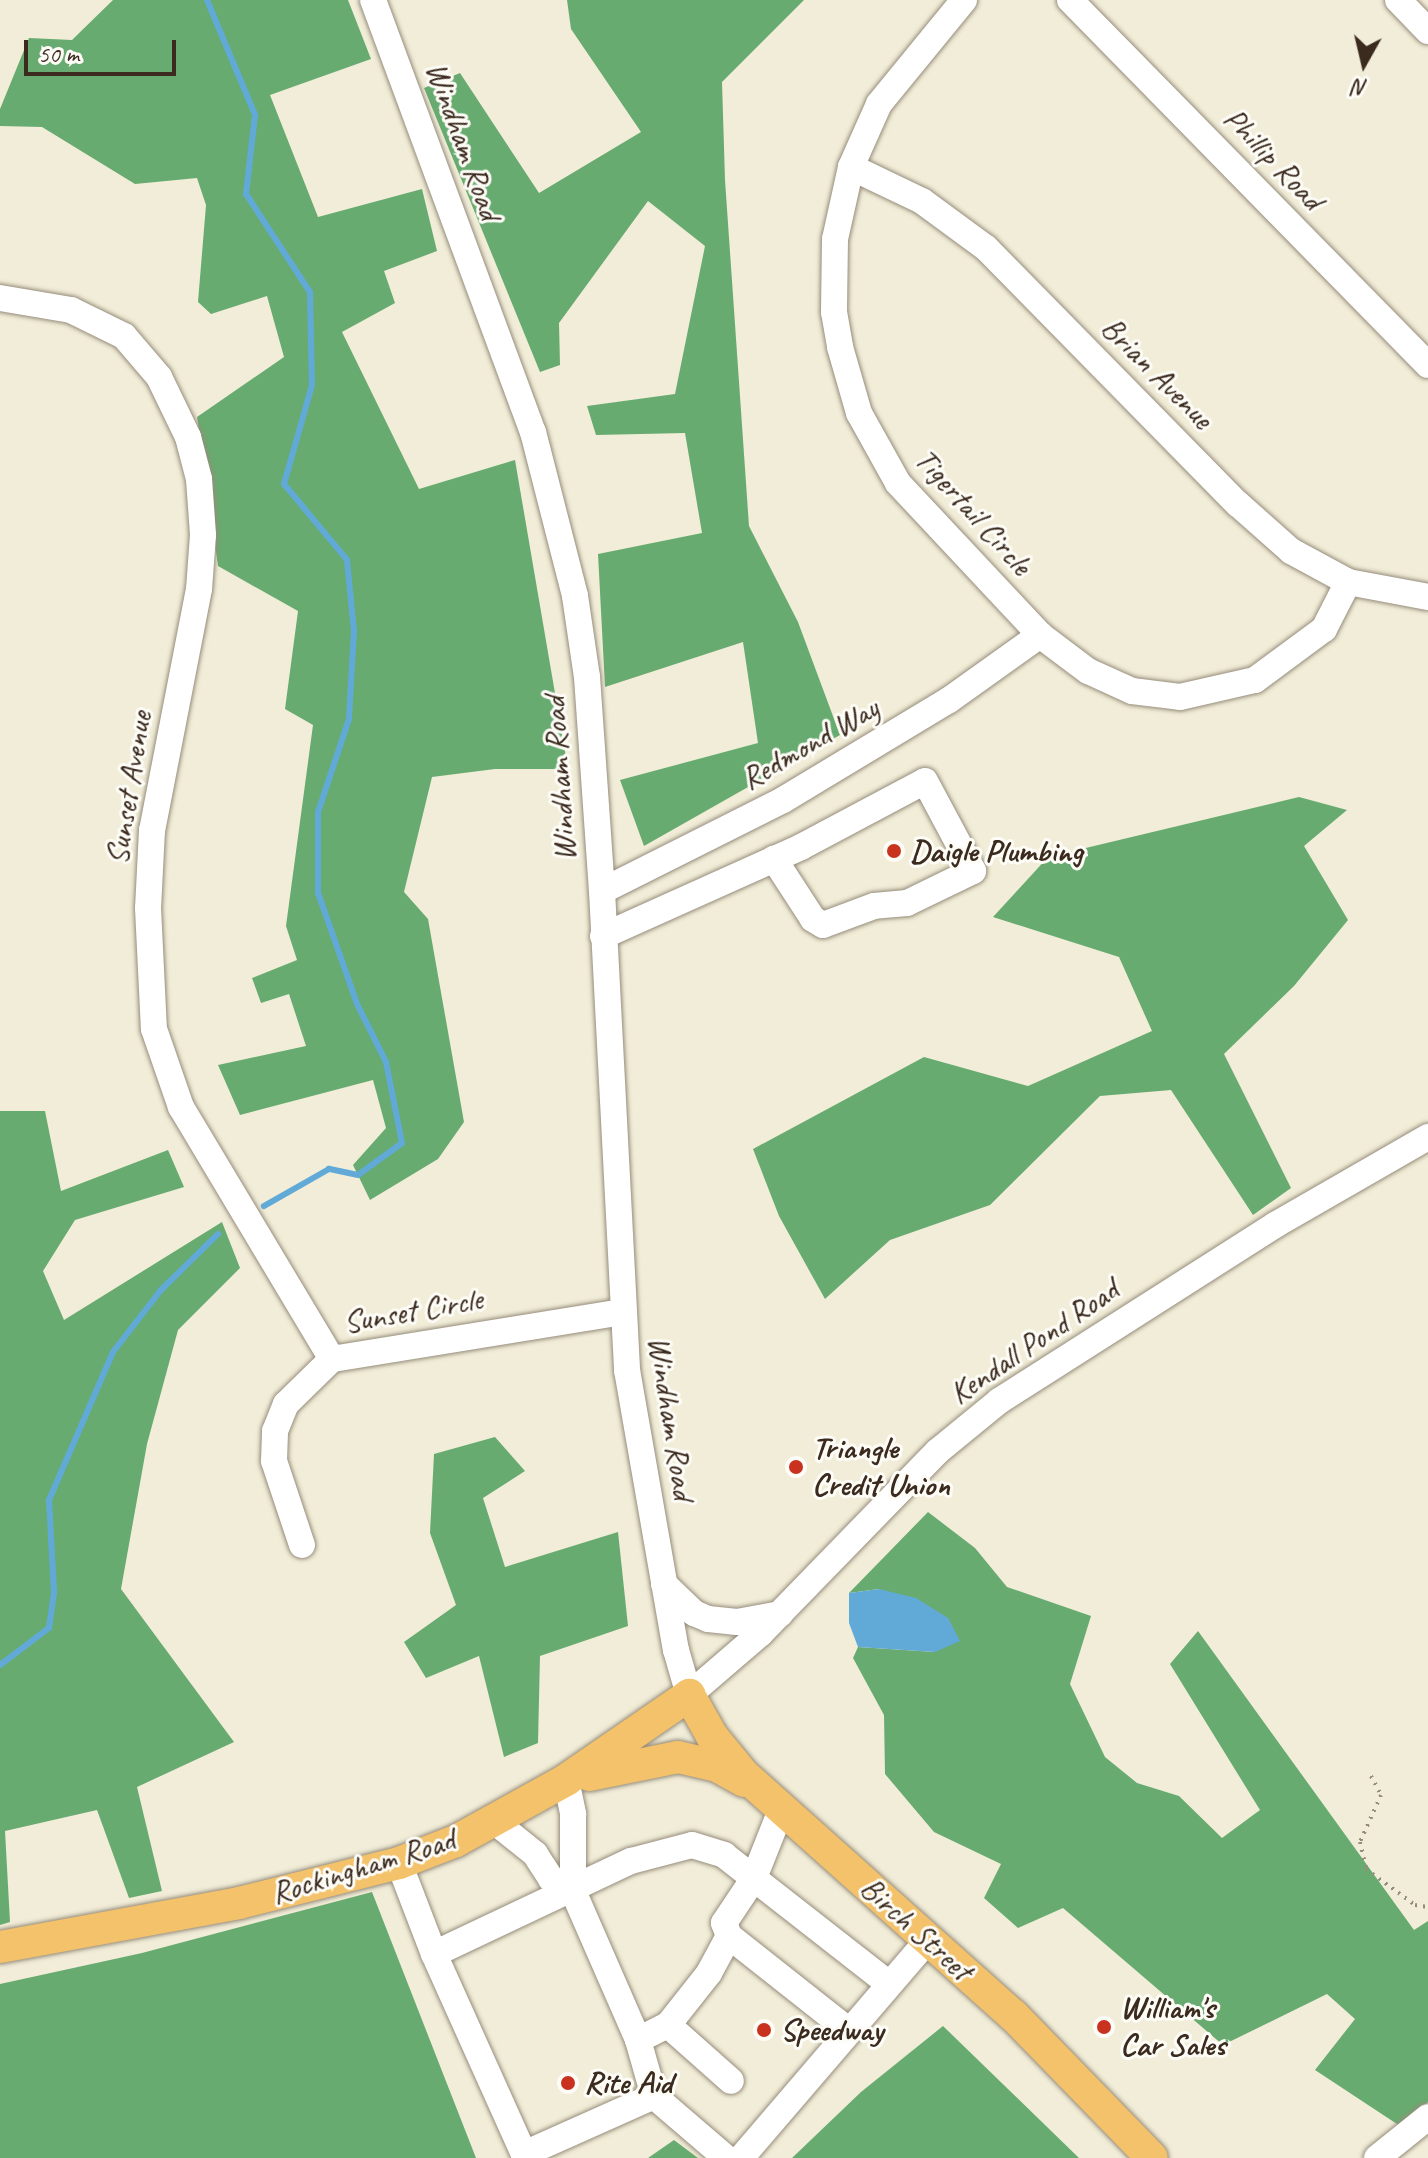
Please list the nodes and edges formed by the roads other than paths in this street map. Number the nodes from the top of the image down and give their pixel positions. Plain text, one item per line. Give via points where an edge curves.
1 (373, 0) edge
2 (964, 0) edge
3 (1070, 0) edge
4 (1398, 0) edge
5 (1428, 31) edge
6 (851, 167) junction
7 (0, 298) edge
8 (1428, 365) edge
9 (1348, 582) junction
10 (1428, 597) edge
11 (1040, 635) junction
12 (774, 859) junction
13 (602, 891) junction
14 (603, 936) junction
15 (1428, 1137) edge
16 (621, 1312) junction
17 (332, 1359) junction
18 (302, 1545) dead end
19 (664, 1584) junction
20 (780, 1614) junction
21 (689, 1695) junction
22 (566, 1780) junction
23 (758, 1788) junction
24 (781, 1810) junction
25 (494, 1821) junction
26 (399, 1863) junction
27 (754, 1878) junction
28 (573, 1891) junction
29 (729, 1936) junction
30 (928, 1940) junction
31 (0, 1947) edge
32 (434, 1954) junction
33 (889, 1984) junction
34 (668, 2025) junction
35 (848, 2030) junction
36 (638, 2040) junction
37 (731, 2081) dead end
38 (654, 2096) junction
39 (1428, 2117) edge
40 (726, 2158) edge
41 (741, 2158) edge
42 (1152, 2158) edge
43 (1377, 2158) edge

1 - 13 street, Windham Road via 506,353 556,513 587,677
2 - 6 street, Tigertail Circle via 879,104
3 - 8 street, Phillip Road
4 - 5 street
6 - 9 street, Brian Avenue via 922,201 978,241 1238,504 1291,551
6 - 11 street, Tigertail Circle via 835,239 832,282 840,347 859,413 883,461 917,507
7 - 17 street, Sunset Avenue via 71,310 124,336 159,377 188,437 199,479 203,535 199,589 152,830 149,954 154,1029 181,1107
9 - 10 street, Brian Avenue
9 - 11 street, Tigertail Circle via 1324,629 1308,646 1255,680 1206,694 1132,691 1088,671
11 - 13 street, Redmond Way via 949,700 783,800
12 - 12 street via 925,781 973,871 907,903 874,906 823,925 813,919
12 - 14 street
13 - 14 street, Windham Road
14 - 16 street, Windham Road
15 - 20 street, Kendall Pond Road via 1275,1225 999,1401 912,1476
16 - 17 street, Sunset Circle
16 - 19 street, Windham Road
17 - 18 street, Sunset Circle via 286,1404 275,1431 274,1461
19 - 20 street via 694,1613 708,1619 737,1622
19 - 21 street, Windham Road
20 - 21 street, Kendall Pond Road
21 - 22 main road, Rockingham Road
21 - 23 main road, Birch Street via 726,1756
22 - 23 main road via 678,1757 717,1766
22 - 25 main road, Rockingham Road
22 - 28 street via 573,1814
23 - 24 main road, Birch Street
24 - 27 street
24 - 30 main road, Birch Street
25 - 26 main road, Rockingham Road
25 - 28 street via 535,1854 551,1879
26 - 31 main road, Rockingham Road via 239,1903
26 - 32 street
27 - 28 street via 724,1855 692,1845 631,1861
27 - 29 street via 724,1923
27 - 33 street
28 - 32 street
28 - 36 street
29 - 34 street via 696,1992
29 - 35 street
30 - 33 street
30 - 42 main road, Birch Street via 1013,2015
32 - 38 street via 524,2154
33 - 35 street
34 - 36 street
34 - 37 street
35 - 41 street
36 - 38 street
38 - 40 street
39 - 43 street

